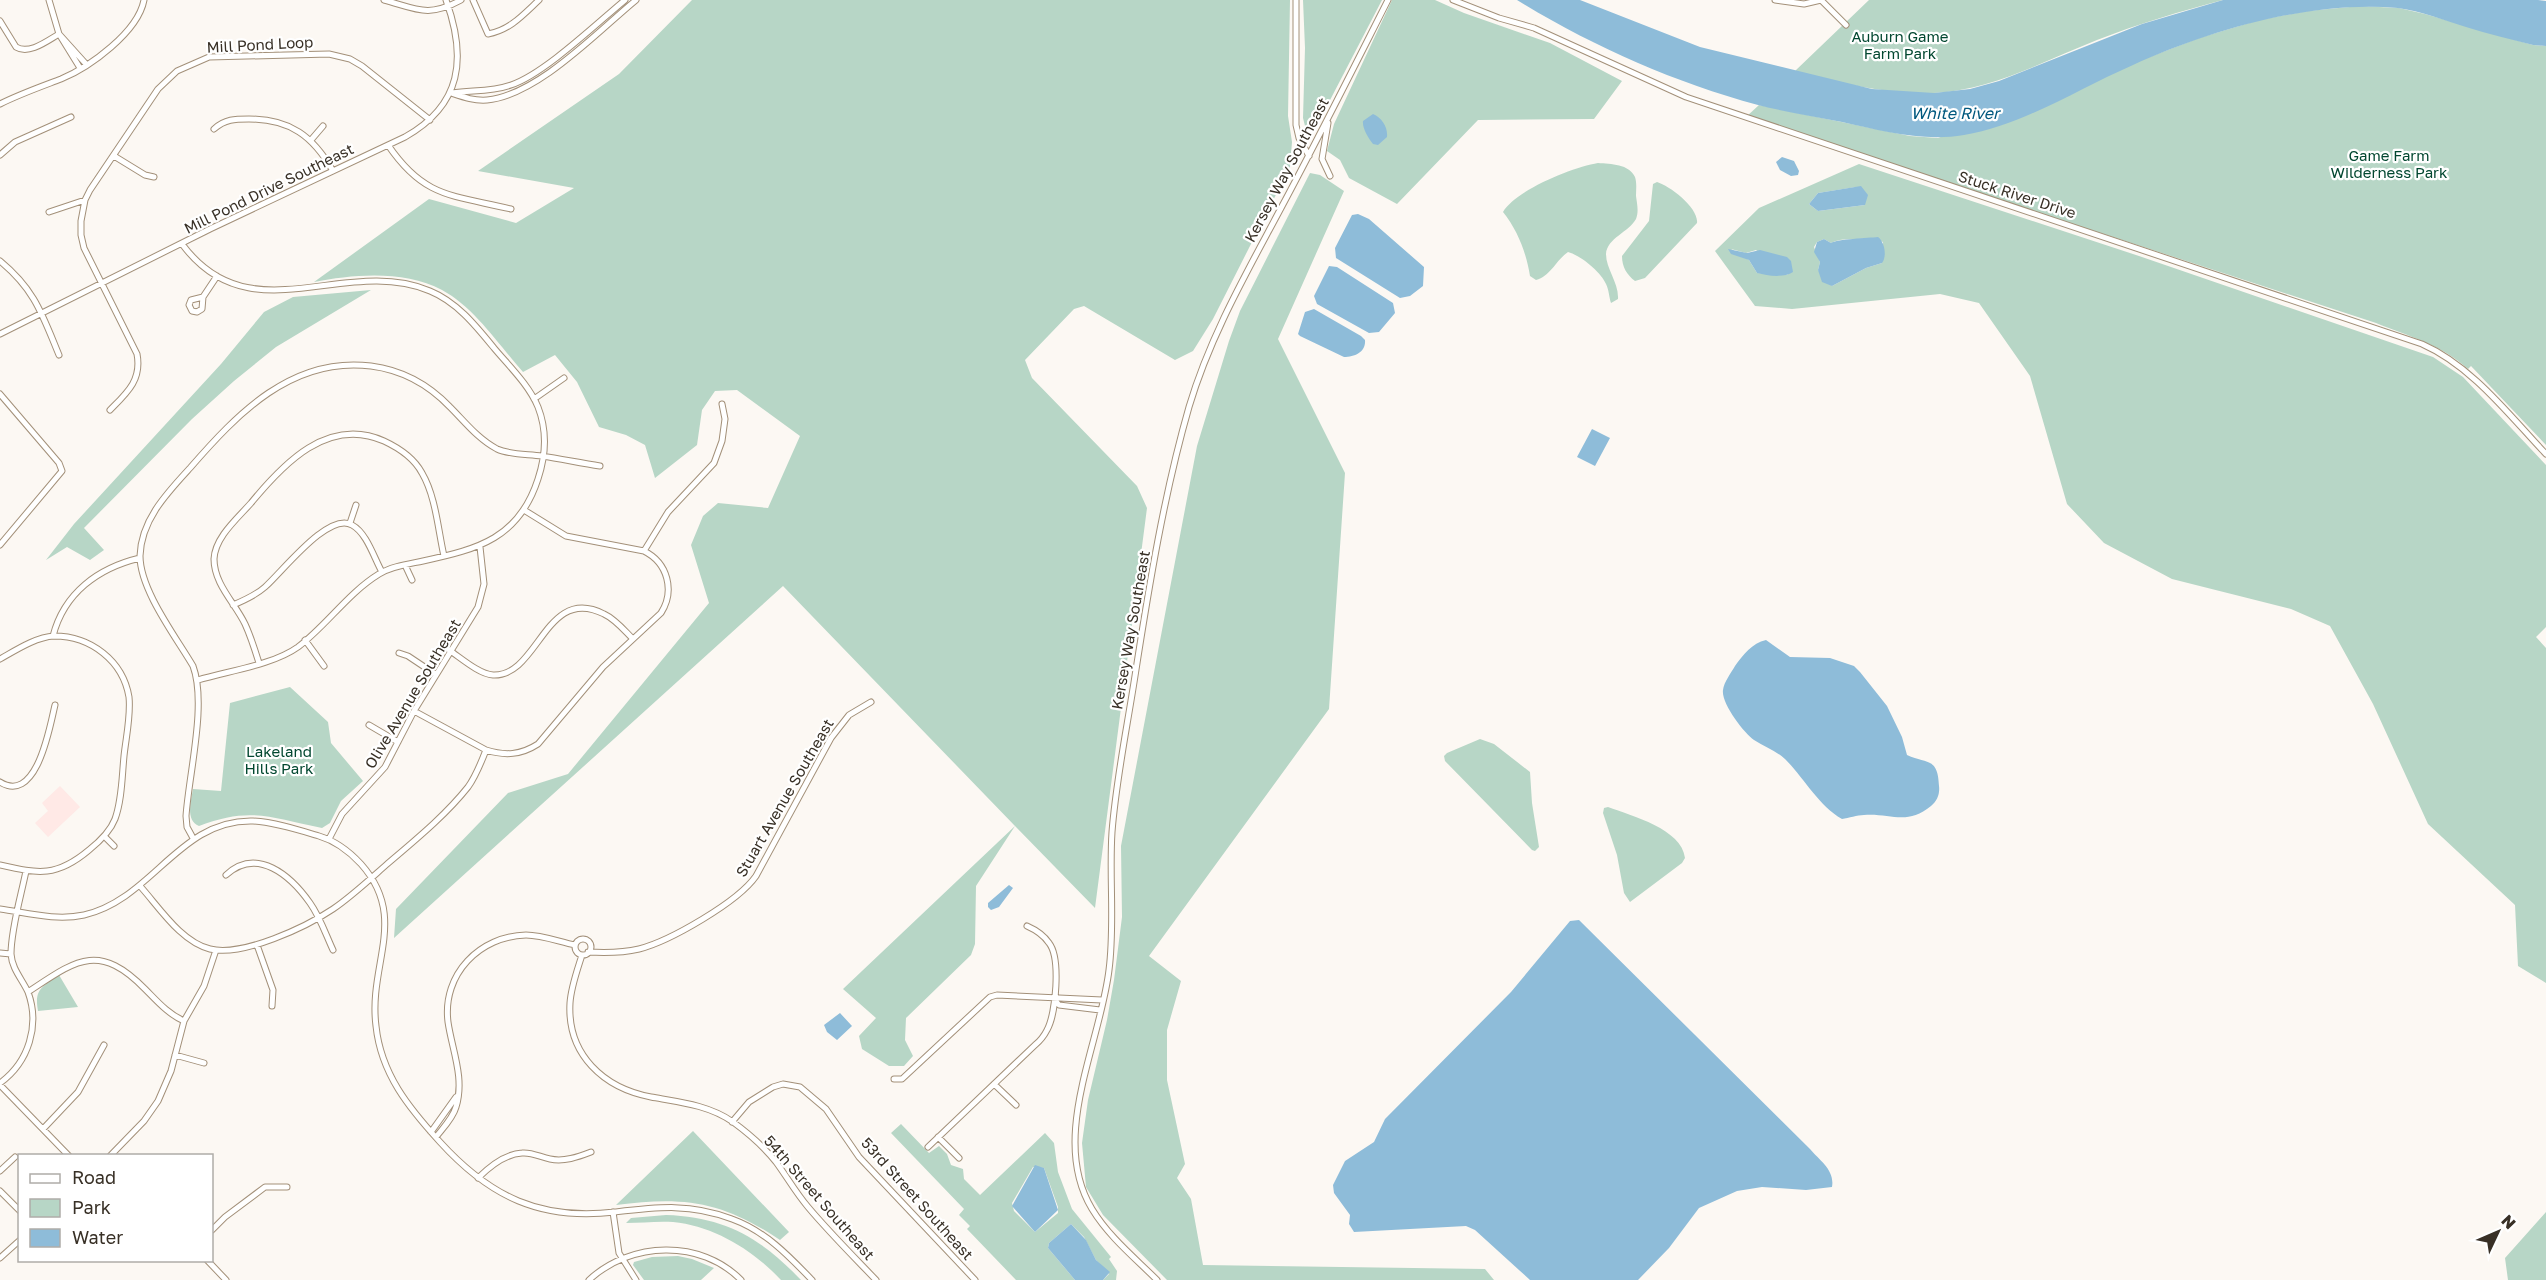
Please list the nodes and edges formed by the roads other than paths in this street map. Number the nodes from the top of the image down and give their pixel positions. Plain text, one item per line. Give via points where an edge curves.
1 (49, 0) edge
2 (144, 0) edge
3 (384, 0) edge
4 (446, 0) edge
5 (461, 0) edge
6 (473, 0) edge
7 (539, 0) edge
8 (625, 0) edge
9 (636, 0) edge
10 (1296, 0) edge
11 (1388, 0) edge
12 (1454, 0) edge
13 (1775, 0) edge
14 (1821, 0) edge
15 (448, 7) junction
16 (0, 21) edge
17 (1846, 25) dead end
18 (59, 34) junction
19 (86, 64) junction
20 (80, 68) junction
21 (451, 93) junction
22 (0, 104) edge
23 (1330, 113) junction
24 (71, 117) dead end
25 (430, 120) junction
26 (323, 126) dead end
27 (214, 129) dead end
28 (311, 140) junction
29 (388, 145) junction
30 (0, 155) edge
31 (114, 156) junction
32 (1309, 156) junction
33 (333, 171) junction
34 (1330, 176) dead end
35 (154, 177) dead end
36 (85, 200) junction
37 (511, 209) dead end
38 (49, 212) dead end
39 (182, 244) junction
40 (0, 261) edge
41 (217, 276) junction
42 (102, 284) junction
43 (203, 297) dead end
44 (42, 313) junction
45 (0, 334) edge
46 (58, 355) dead end
47 (564, 378) dead end
48 (0, 394) edge
49 (534, 399) junction
50 (722, 404) dead end
51 (110, 410) dead end
52 (2546, 454) edge
53 (544, 456) junction
54 (600, 466) dead end
55 (356, 506) dead end
56 (524, 510) junction
57 (350, 523) junction
58 (0, 544) edge
59 (480, 547) junction
60 (644, 551) junction
61 (444, 556) junction
62 (140, 558) junction
63 (405, 565) junction
64 (382, 572) junction
65 (412, 580) dead end
66 (233, 605) junction
67 (53, 636) junction
68 (632, 638) junction
69 (305, 640) junction
70 (449, 651) junction
71 (399, 653) dead end
72 (0, 659) edge
73 (259, 663) junction
74 (324, 666) dead end
75 (435, 674) junction
76 (198, 680) junction
77 (871, 702) dead end
78 (55, 705) dead end
79 (414, 711) junction
80 (369, 726) dead end
81 (398, 742) junction
82 (486, 750) junction
83 (0, 782) edge
84 (104, 836) junction
85 (193, 838) junction
86 (329, 839) junction
87 (114, 846) dead end
88 (0, 865) edge
89 (26, 871) junction
90 (226, 875) dead end
91 (372, 877) junction
92 (140, 886) junction
93 (0, 909) edge
94 (18, 912) junction
95 (318, 918) junction
96 (1027, 926) dead end
97 (257, 945) junction
98 (575, 945) junction
99 (216, 950) junction
100 (333, 950) dead end
101 (588, 952) junction
102 (0, 953) edge
103 (11, 954) junction
104 (582, 955) junction
105 (28, 992) junction
106 (1054, 999) junction
107 (1102, 1000) junction
108 (272, 1006) dead end
109 (1100, 1010) junction
110 (184, 1021) junction
111 (104, 1045) dead end
112 (176, 1055) junction
113 (204, 1063) dead end
114 (894, 1078) dead end
115 (0, 1084) edge
116 (994, 1084) junction
117 (1016, 1105) dead end
118 (732, 1122) junction
119 (43, 1129) junction
120 (434, 1135) junction
121 (938, 1137) junction
122 (928, 1147) dead end
123 (591, 1152) dead end
124 (68, 1154) edge
125 (111, 1154) edge
126 (15, 1157) dead end
127 (959, 1158) dead end
128 (0, 1171) edge
129 (478, 1178) junction
130 (287, 1187) dead end
131 (0, 1191) edge
132 (18, 1209) edge
133 (613, 1212) junction
134 (213, 1229) edge
135 (18, 1242) edge
136 (0, 1258) edge
137 (623, 1260) junction
138 (209, 1262) edge
139 (226, 1280) edge
140 (589, 1280) edge
141 (636, 1280) edge
142 (741, 1280) edge
143 (812, 1280) edge
144 (876, 1280) edge
145 (975, 1280) edge
146 (1157, 1280) edge

1 - 18 street
2 - 19 street via 128,31
3 - 15 street via 427,12
4 - 15 street, Mill Pond Drive Southeast
5 - 15 street
6 - 7 street via 488,34 512,25
8 - 21 street via 523,81 487,92
9 - 21 street via 527,87 490,99
10 - 32 street via 1296,125
11 - 23 street, Kersey Way Southeast
12 - 52 street, Stuck River Drive via 1534,28 1686,97 2422,344 2459,366
13 - 14 street via 1804,4
14 - 17 street
15 - 21 street, Mill Pond Drive Southeast via 458,62
16 - 18 street via 21,50
18 - 19 street
18 - 20 street
19 - 20 street
20 - 22 street
21 - 25 street, Mill Pond Drive Southeast
23 - 32 street, Kersey Way Southeast
23 - 34 street via 1322,159
24 - 30 street via 15,142
25 - 29 street, Mill Pond Drive Southeast
25 - 31 street, Mill Pond Loop via 350,59 329,54 220,56 195,61 166,80
26 - 28 street
27 - 28 street via 228,120 260,119 285,123
28 - 33 street
29 - 33 street, Mill Pond Drive Southeast
29 - 37 street via 412,174 437,192
31 - 35 street
31 - 36 street, Mill Pond Loop
32 - 107 street, Kersey Way Southeast via 1233,297 1189,406 1164,508 1114,812 1110,955
33 - 39 street, Mill Pond Drive Southeast
36 - 38 street
36 - 42 street, Mill Pond Loop via 81,235
39 - 41 street via 193,259
39 - 42 street, Mill Pond Drive Southeast
40 - 44 street via 25,285
41 - 43 street
41 - 49 street via 245,287 283,291 365,280 416,286 443,298 472,321
42 - 44 street, Mill Pond Drive Southeast
42 - 51 street, Mill Pond Loop via 139,365 129,392
44 - 45 street, Mill Pond Drive Southeast
44 - 46 street
47 - 49 street
48 - 58 street via 62,471
49 - 53 street via 542,421
50 - 60 street via 725,419 714,463 668,512
53 - 54 street
53 - 56 street via 537,484
53 - 62 street via 498,450 476,434 441,397 405,375 360,365 307,373 258,398 210,444 154,511 144,532
55 - 57 street
56 - 59 street via 507,530
56 - 60 street via 566,536
57 - 64 street via 363,536
57 - 66 street via 326,528 256,595
59 - 61 street
59 - 70 street, Olive Avenue Southeast via 482,595
60 - 68 street via 662,565 669,597 661,613
61 - 63 street
61 - 66 street via 429,490 415,463 381,440 356,435 333,437 315,443 286,465 218,545 214,566
62 - 67 street via 105,570 86,583 64,608
62 - 76 street via 150,592
63 - 64 street
63 - 65 street
64 - 69 street
66 - 73 street
67 - 72 street
67 - 84 street via 84,641 99,649 116,666 126,685 130,707 118,806 113,825
68 - 70 street via 605,614 581,609 560,616 520,663 501,674 486,673
68 - 82 street via 538,744 512,754
69 - 73 street via 286,654
69 - 74 street
70 - 75 street, Olive Avenue Southeast
71 - 75 street
73 - 76 street
75 - 79 street, Olive Avenue Southeast
76 - 85 street via 186,820
77 - 101 street, Stuart Avenue Southeast via 849,715 831,738 743,893 649,946 622,952
78 - 83 street via 36,768 16,786
79 - 81 street, Olive Avenue Southeast
79 - 82 street
80 - 81 street
81 - 86 street, Olive Avenue Southeast via 381,772 342,814
82 - 91 street via 462,794
84 - 87 street
84 - 89 street via 63,868 46,873
85 - 86 street via 225,824 254,821
85 - 92 street
86 - 91 street via 354,857
88 - 89 street
89 - 94 street
90 - 95 street via 248,862 270,867 293,883
91 - 95 street
91 - 120 street via 386,920 374,993 378,1038 401,1096
92 - 94 street via 108,906 86,914 50,917
92 - 99 street via 186,936
93 - 94 street
94 - 103 street
95 - 97 street
95 - 100 street
96 - 106 street via 1038,931 1054,953
97 - 99 street via 236,951
97 - 108 street via 273,990
98 - 101 street via 585,940 590,945
98 - 104 street
98 - 120 street via 534,936 507,937 484,947 465,963 453,982 448,1010 459,1069 457,1105
99 - 110 street via 204,986
101 - 104 street
102 - 103 street
103 - 105 street
104 - 118 street, 54th Street Southeast via 570,1011 576,1039 589,1063 623,1089 688,1103
105 - 110 street via 69,965 108,962 126,971 161,1006
105 - 115 street via 31,1039 21,1062
106 - 107 street
106 - 109 street via 1059,1005
106 - 114 street via 990,997 902,1079
106 - 116 street via 1048,1029 1041,1040
107 - 109 street, Kersey Way Southeast
109 - 146 street, Kersey Way Southeast via 1074,1133 1077,1173 1100,1221
110 - 112 street
111 - 119 street via 78,1092
112 - 113 street
112 - 125 street via 154,1108
115 - 119 street
116 - 117 street
116 - 121 street
118 - 144 street, 54th Street Southeast via 771,1156 807,1206
118 - 145 street, 53rd Street Southeast via 757,1096 778,1085 793,1084 811,1094 860,1156
119 - 124 street
120 - 129 street
121 - 122 street
121 - 127 street
123 - 129 street via 562,1160 516,1154 497,1162
126 - 128 street
129 - 133 street via 490,1188 538,1209 566,1214
130 - 134 street via 265,1187
131 - 132 street
133 - 137 street
133 - 143 street via 672,1206 734,1219 774,1242
135 - 136 street
137 - 140 street
137 - 141 street
137 - 142 street via 644,1252 682,1250 708,1257
138 - 139 street

